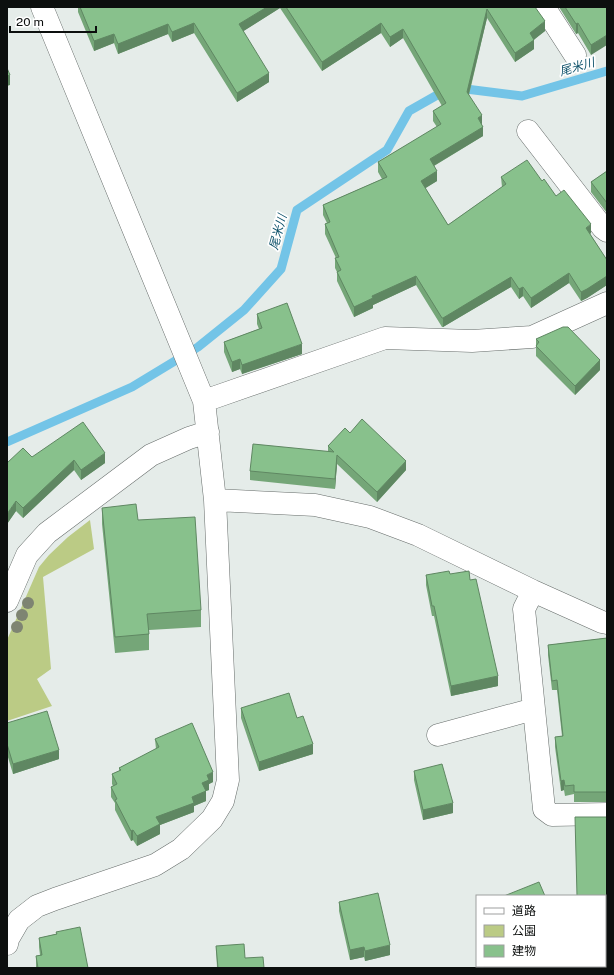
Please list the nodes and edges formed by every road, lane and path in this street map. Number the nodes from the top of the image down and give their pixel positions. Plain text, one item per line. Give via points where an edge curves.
1 (42, 7) edge
2 (544, 7) edge
3 (576, 54) dead end
4 (528, 131) dead end
5 (607, 231) edge
6 (607, 303) edge
7 (204, 401) junction
8 (208, 432) junction
9 (216, 500) junction
10 (533, 591) junction
11 (7, 601) edge
12 (607, 623) edge
13 (534, 710) junction
14 (438, 735) dead end
15 (607, 814) edge
16 (7, 944) edge

1 - 7 street
2 - 3 street
4 - 5 street
6 - 7 street via 532,337 472,341 385,338
7 - 8 street
8 - 9 street
8 - 11 street via 151,455 46,533 27,555
9 - 10 street via 315,505 370,517 418,535
9 - 16 street via 228,780 223,801 212,820 180,849 155,865 37,906 18,920
10 - 12 street
10 - 13 street via 524,609
13 - 14 street
13 - 15 street via 544,809 552,815

